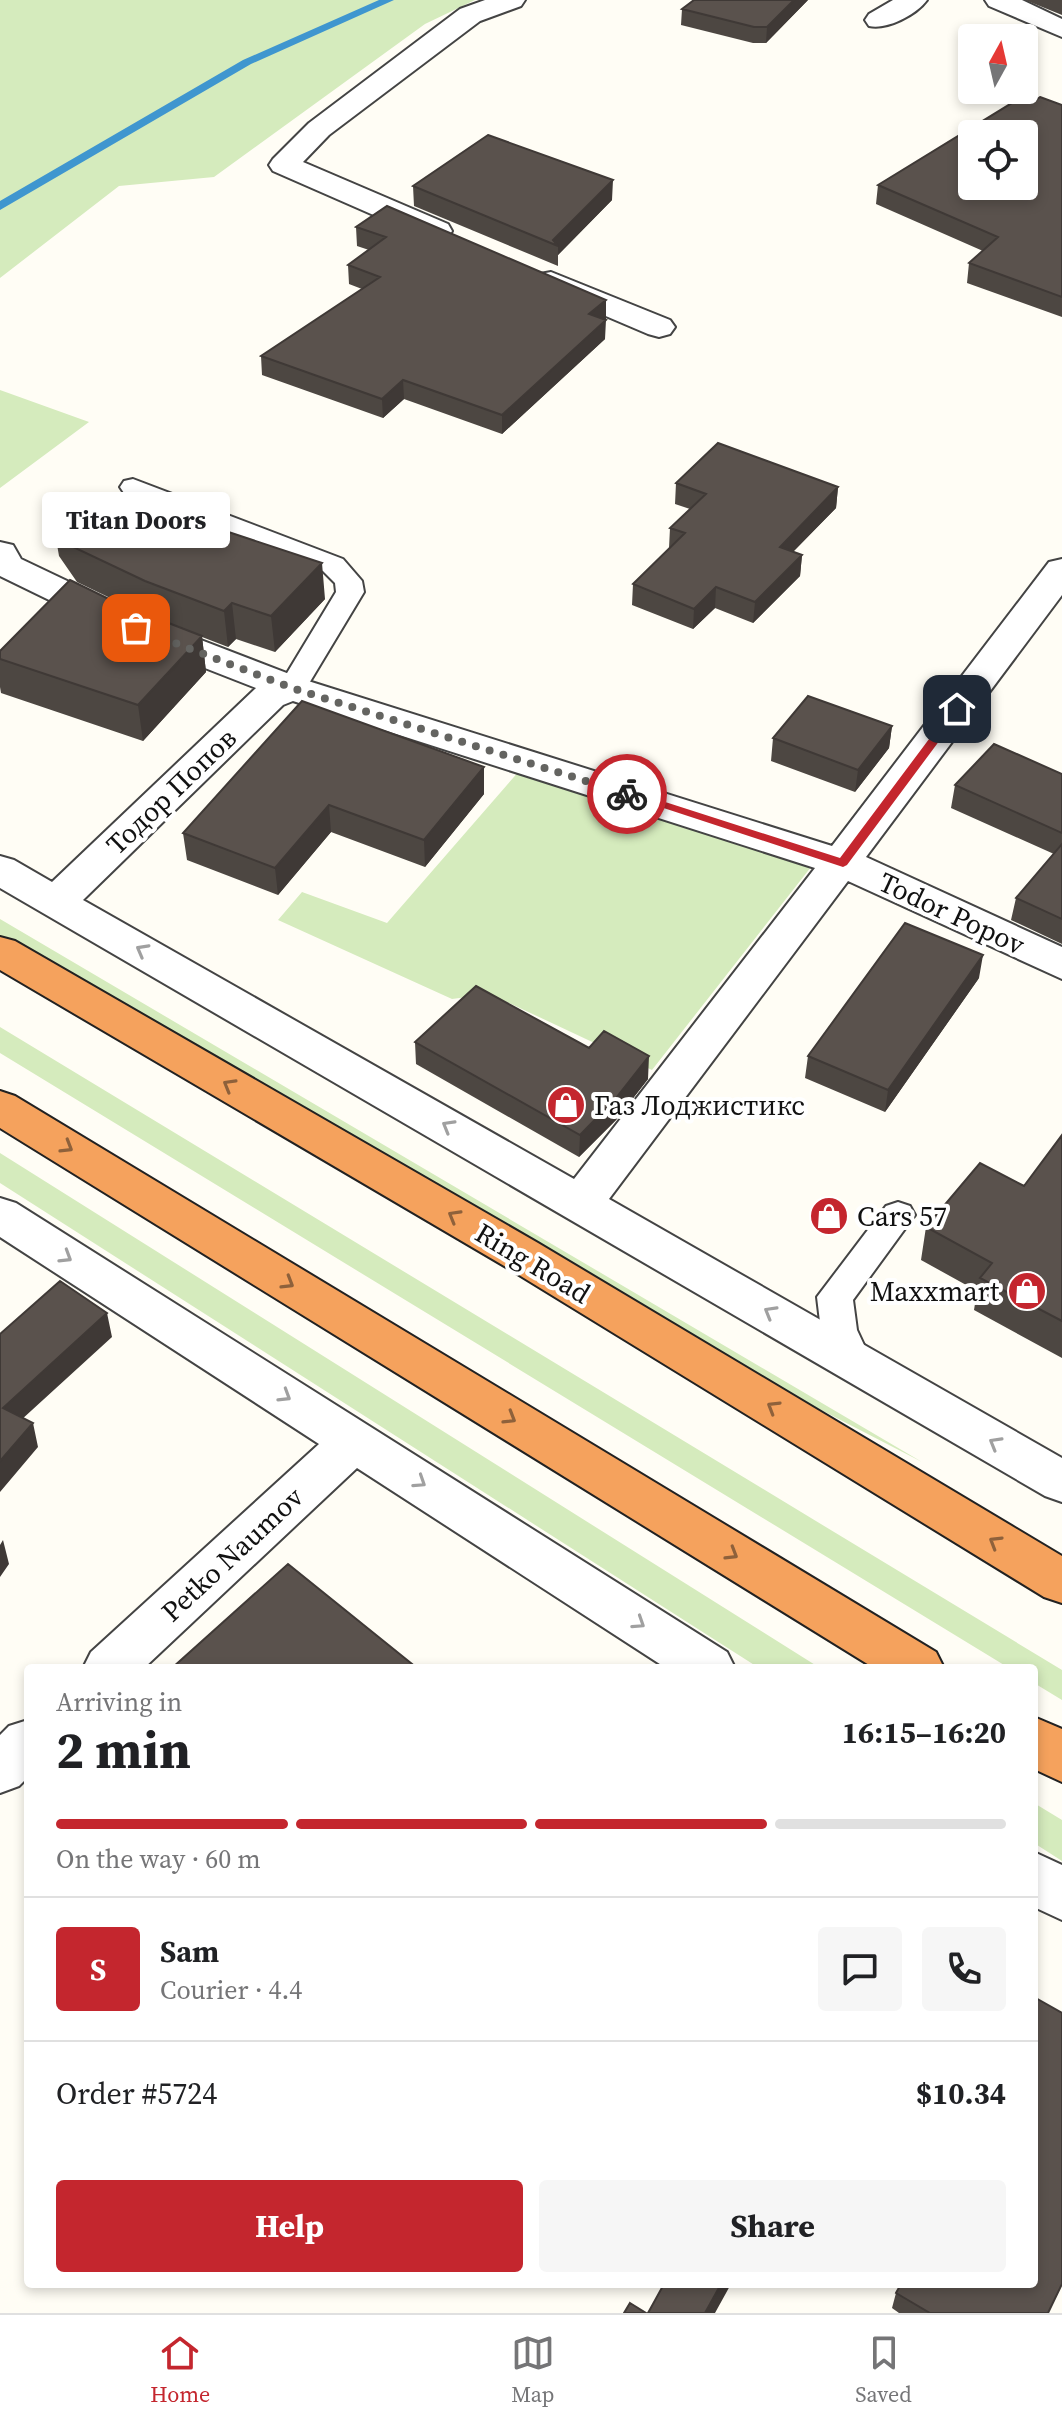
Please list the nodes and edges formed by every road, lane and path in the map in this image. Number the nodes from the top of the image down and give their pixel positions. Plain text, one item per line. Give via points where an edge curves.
1 (511, 0) edge
2 (913, 0) edge
3 (999, 0) edge
4 (879, 20) dead end
5 (1062, 29) edge
6 (457, 240) edge
7 (529, 271) edge
8 (659, 327) dead end
9 (133, 487) dead end
10 (0, 553) edge
11 (1062, 570) edge
12 (292, 688) junction
13 (843, 863) junction
14 (0, 870) edge
15 (56, 902) junction
16 (0, 951) edge
17 (1062, 964) edge
18 (0, 1107) edge
19 (580, 1202) junction
20 (0, 1215) edge
21 (898, 1215) dead end
22 (853, 1360) junction
23 (355, 1440) junction
24 (1062, 1482) edge
25 (1062, 1582) edge
26 (113, 1664) edge
27 (703, 1664) edge
28 (911, 1664) edge
29 (1038, 1743) edge
30 (24, 1747) edge
31 (1062, 1758) edge
32 (0, 1769) edge
33 (1038, 1880) edge
34 (1062, 1895) edge

1 - 6 street via 470,15 319,129 284,165
2 - 4 street
3 - 5 street
7 - 8 street
9 - 12 lane via 333,565 348,581 350,592
10 - 12 street, Todor Popov via 8,566 136,628
11 - 13 street
12 - 13 street, Todor Popov
12 - 15 street, Тодор Попов via 270,696
13 - 17 street, Todor Popov
13 - 19 street
14 - 15 street
19 -> 15 street
25 -> 16 highway, Ring Road via 522,1255
18 -> 28 highway
22 -> 19 street
20 -> 23 street
21 - 22 lane via 835,1297 839,1330
24 -> 22 street
23 - 26 street, Petko Naumov
23 -> 27 street
29 - 31 highway
30 - 32 street
33 - 34 street

